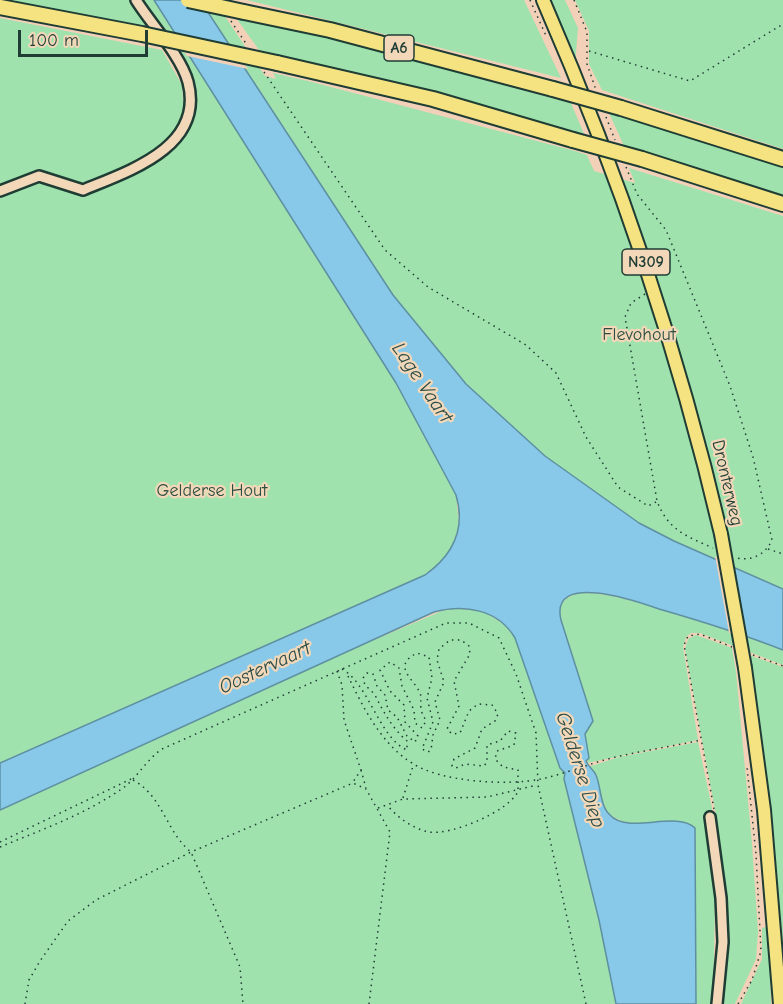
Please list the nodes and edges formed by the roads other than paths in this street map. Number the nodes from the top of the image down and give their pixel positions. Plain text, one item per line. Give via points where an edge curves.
1 (136, 0) edge
2 (188, 0) edge
3 (543, 0) edge
4 (0, 7) edge
5 (783, 159) edge
6 (0, 191) edge
7 (783, 204) edge
8 (710, 817) road end
9 (778, 1002) edge
10 (717, 1004) edge

1 - 6 street via 188,82 188,112 178,138 159,154 83,190 39,176
2 - 5 highway, A6, bridge via 372,41 553,89
3 - 9 main road, Dronterweg / N309, bridge via 609,160 655,289 721,534 745,668 765,821
4 - 7 highway, A6, bridge via 142,34 433,99
8 - 10 street via 722,898 723,942

